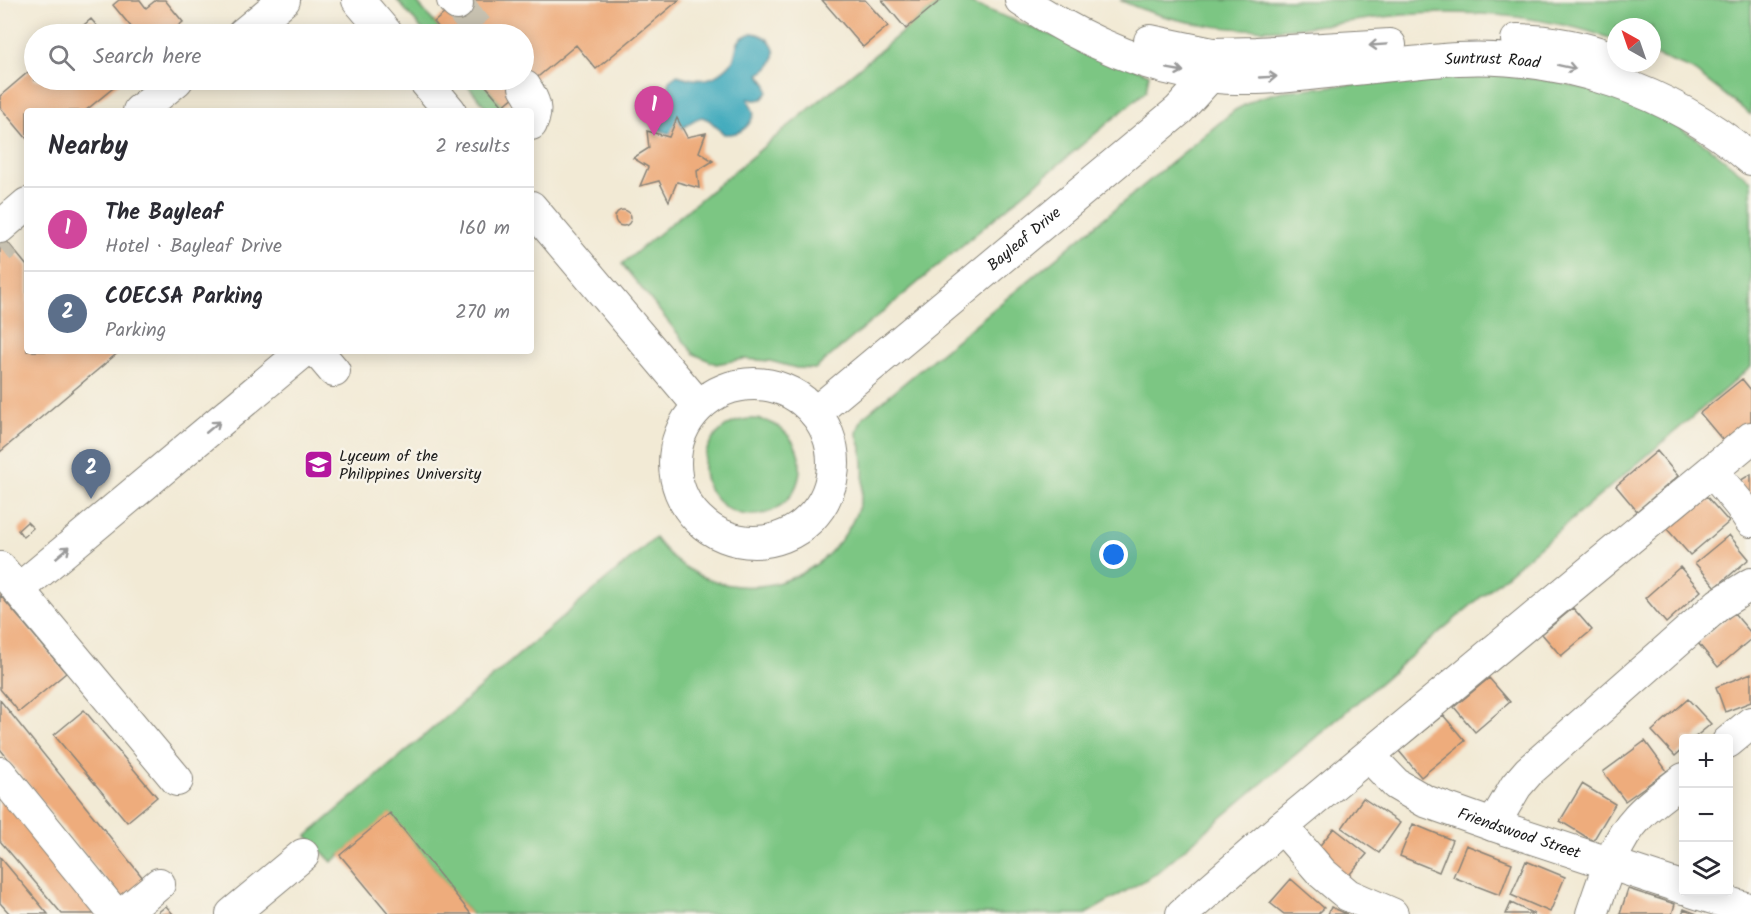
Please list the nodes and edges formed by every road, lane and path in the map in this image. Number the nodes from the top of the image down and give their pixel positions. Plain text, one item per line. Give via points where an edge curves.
1 (284, 0) edge
2 (358, 0) edge
3 (1021, 0) edge
4 (1060, 0) edge
5 (255, 24) edge
6 (378, 24) edge
7 (1607, 55) edge
8 (1211, 65) junction
9 (1647, 72) edge
10 (165, 90) edge
11 (187, 90) edge
12 (432, 90) edge
13 (527, 90) edge
14 (143, 108) edge
15 (167, 108) edge
16 (447, 108) edge
17 (534, 116) edge
18 (1751, 132) edge
19 (1751, 159) edge
20 (24, 209) edge
21 (534, 211) edge
22 (11, 232) tunnel mouth
23 (300, 354) edge
24 (699, 406) junction
25 (815, 413) junction
26 (1751, 438) edge
27 (1712, 471) junction
28 (1751, 521) edge
29 (9, 579) edge
30 (1751, 584) edge
31 (1751, 723) edge
32 (1733, 738) edge
33 (1369, 756) junction
34 (0, 773) edge
35 (177, 780) dead end
36 (1679, 782) edge
37 (1493, 825) junction
38 (1282, 827) junction
39 (303, 855) dead end
40 (1610, 864) junction
41 (159, 884) dead end
42 (1679, 887) edge
43 (1709, 896) edge
44 (1751, 910) edge
45 (1190, 912) edge
46 (115, 914) edge
47 (123, 914) edge
48 (232, 914) edge
49 (1392, 914) edge
50 (1592, 914) edge

1 - 5 street
2 - 6 street
3 -> 8 street via 1097,42 1165,68
4 - 8 street via 1136,37
7 -> 8 street, Suntrust Road via 1588,48 1529,40 1458,40 1257,53
8 -> 19 street, Suntrust Road via 1264,78 1458,59 1562,66 1663,101 1706,125
8 - 25 street, Bayleaf Drive via 1179,110
9 - 18 street via 1717,107
10 - 14 street
11 - 15 street
12 - 16 street
13 - 17 street via 534,102
20 - 22 street
21 - 24 street
29 -> 23 street
24 - 25 street via 721,391 759,384 790,393
24 - 25 street via 680,436 675,460 677,484 688,506 704,524 725,536 748,541 772,539 795,530 813,514 826,493 832,470 831,445
26 - 27 street
27 - 28 street
27 - 33 street
29 - 35 street
30 - 37 street via 1719,604 1529,771
31 - 32 street
33 - 37 street, Friendswood Street via 1396,784 1425,801
33 - 38 street
34 - 46 street
36 - 40 street via 1636,818
37 - 40 street, Friendswood Street
38 - 45 street
38 - 49 street via 1322,873 1348,895
39 - 48 street
40 - 42 street, Friendswood Street
40 - 50 street
41 - 47 street
43 - 44 street

